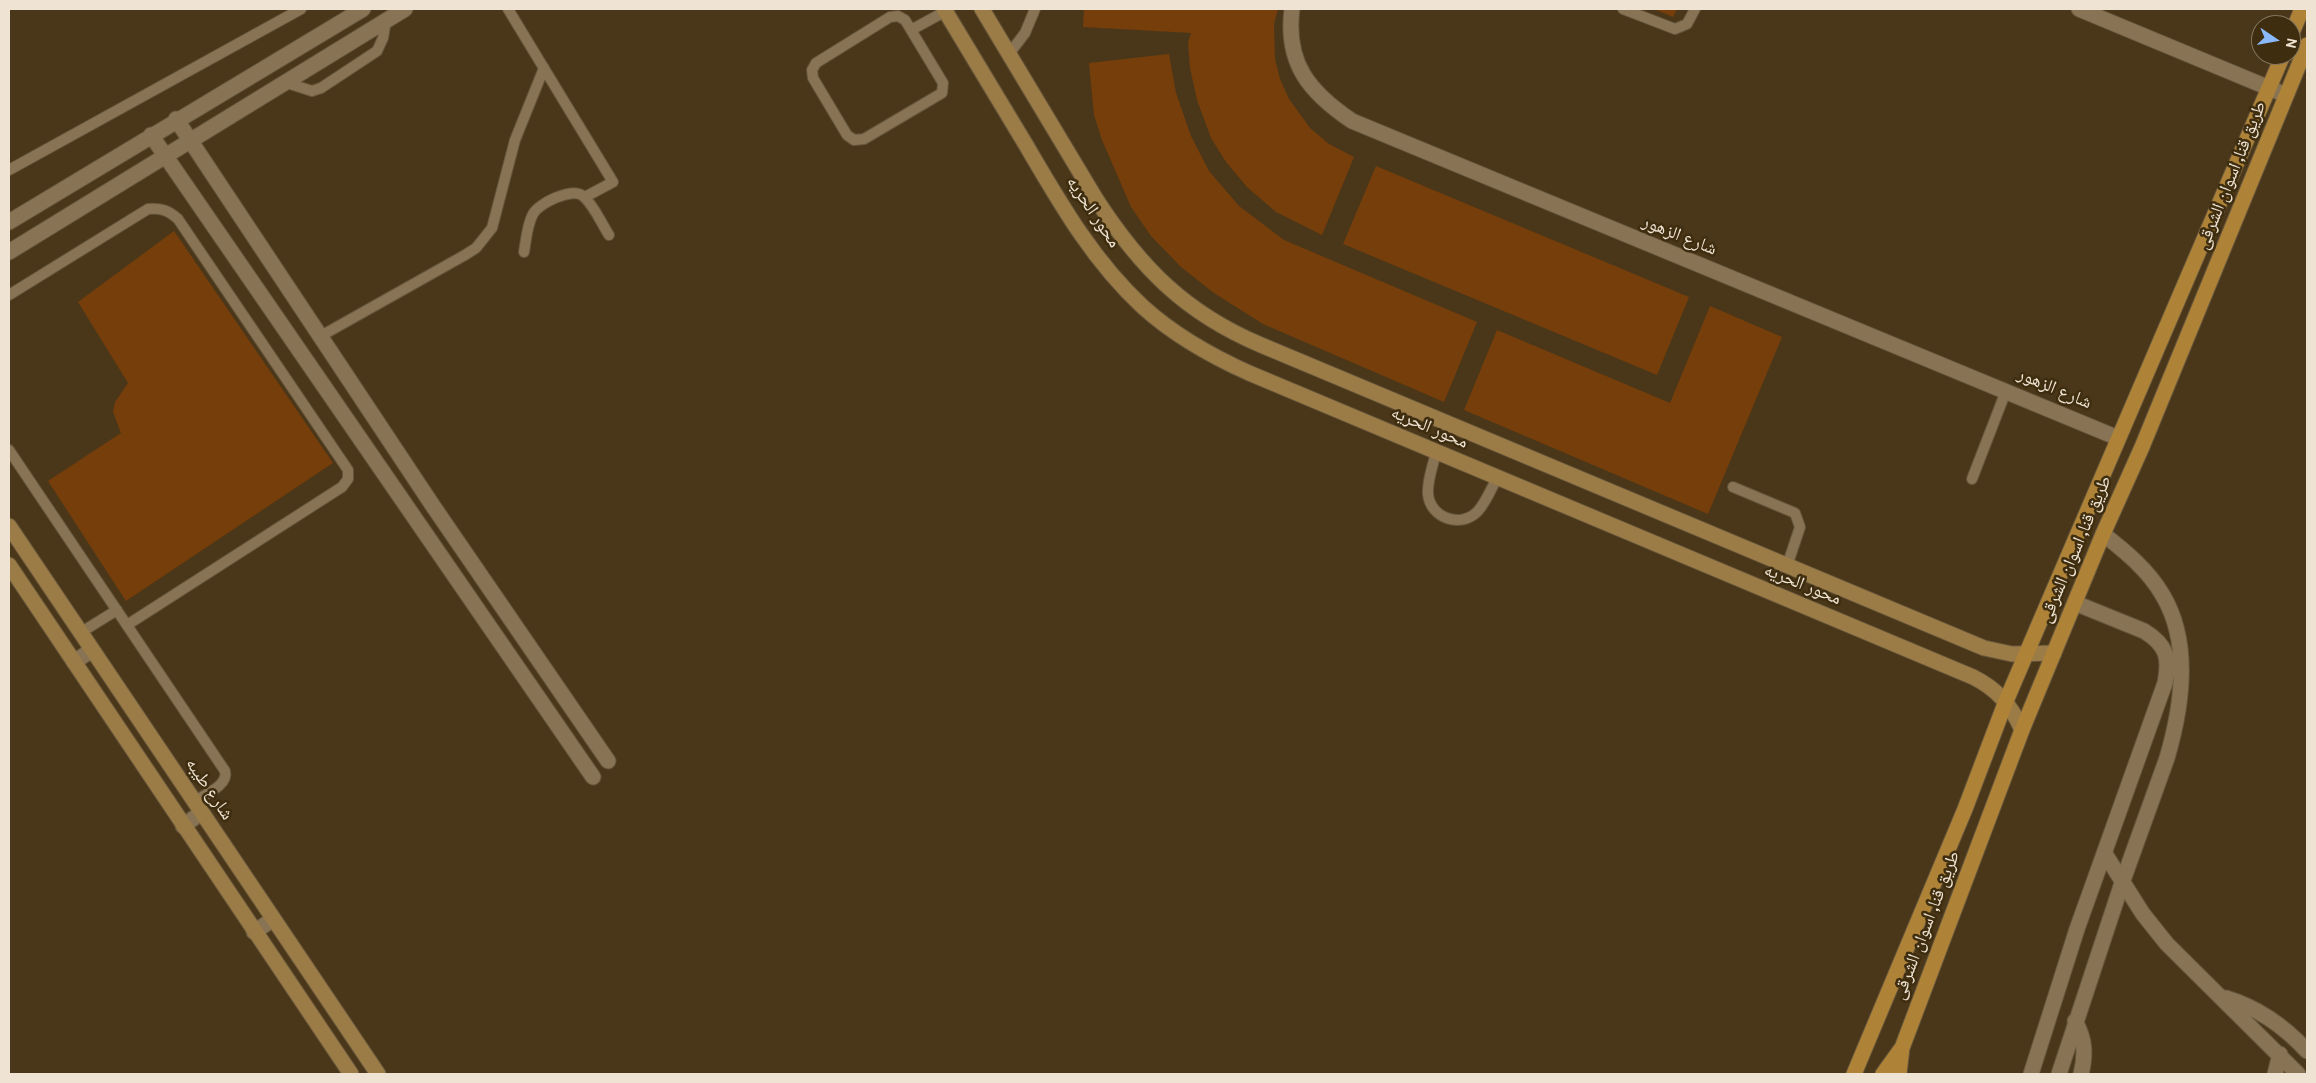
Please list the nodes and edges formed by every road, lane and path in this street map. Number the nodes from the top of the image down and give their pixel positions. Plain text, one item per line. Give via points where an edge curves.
1 (301, 9) edge
2 (363, 9) edge
3 (405, 9) edge
4 (508, 9) edge
5 (982, 9) edge
6 (1035, 9) edge
7 (1292, 9) edge
8 (1622, 9) edge
9 (1695, 9) edge
10 (2079, 9) edge
11 (945, 10) edge
12 (2095, 12) edge
13 (386, 20) junction
14 (911, 30) junction
15 (2307, 45) edge
16 (1009, 54) junction
17 (2278, 65) edge
18 (544, 68) junction
19 (284, 82) junction
20 (2268, 89) junction
21 (2286, 95) junction
22 (176, 119) junction
23 (151, 135) junction
24 (190, 141) junction
25 (166, 156) junction
26 (9, 170) edge
27 (585, 197) junction
28 (9, 222) edge
29 (609, 235) dead end
30 (9, 252) edge
31 (524, 252) dead end
32 (9, 295) edge
33 (319, 336) junction
34 (2006, 391) junction
35 (2118, 438) junction
36 (9, 450) edge
37 (1436, 452) junction
38 (1497, 478) junction
39 (1972, 479) dead end
40 (1733, 487) dead end
41 (9, 526) edge
42 (2103, 534) junction
43 (9, 565) edge
44 (1787, 566) junction
45 (2075, 604) junction
46 (117, 610) junction
47 (127, 625) junction
48 (80, 633) junction
49 (92, 650) junction
50 (2054, 653) junction
51 (2026, 654) junction
52 (74, 662) junction
53 (2174, 671) junction
54 (2006, 701) junction
55 (2022, 730) junction
56 (608, 761) dead end
57 (593, 778) dead end
58 (197, 807) junction
59 (184, 826) junction
60 (2105, 854) junction
61 (2122, 883) junction
62 (272, 920) junction
63 (254, 932) junction
64 (2221, 997) junction
65 (2075, 1021) junction
66 (1902, 1048) junction
67 (2307, 1051) edge
68 (2280, 1054) junction
69 (351, 1074) edge
70 (378, 1074) edge
71 (1854, 1074) edge
72 (1883, 1074) edge
73 (1898, 1074) edge
74 (2031, 1074) edge
75 (2059, 1074) edge
76 (2081, 1074) edge
77 (2275, 1074) edge
78 (2298, 1074) edge

1 - 26 lane
2 - 22 street
3 - 13 street
4 - 18 lane
5 - 16 main road, محور الحريه
6 - 16 lane
7 - 34 street, شارع الزهور via 1293,47 1301,71 1314,92 1352,121
8 - 9 lane via 1675,29 1687,24
10 - 12 street
11 - 14 lane
11 - 37 main road, محور الحريه via 1067,214 1116,279 1144,307 1175,332 1229,364
12 - 20 street
13 - 19 street
13 - 19 lane via 377,51 321,88 312,91
14 - 14 lane via 942,83 942,93 864,139 850,138 813,78 814,66 890,17 902,17
15 - 21 main road, طريق قنا, اسوان الشرقى
16 - 44 main road, محور الحريه via 1096,199 1127,244 1165,286 1210,320 1261,345
17 - 20 main road, طريق قنا, اسوان الشرقى
18 - 27 lane via 613,182
18 - 33 lane via 515,140 494,222 485,239 465,255
19 - 24 street
20 - 21 street
20 - 35 main road, طريق قنا, اسوان الشرقى
21 - 42 main road, طريق قنا, اسوان الشرقى
22 - 23 street
22 - 24 street
23 - 25 street
23 - 28 street
24 - 25 street
24 - 33 street
25 - 30 street
25 - 57 street
27 - 29 lane
27 - 31 lane via 579,193 564,194 535,211
32 - 47 lane via 148,210 170,211 178,218 348,470 348,479 342,487
33 - 56 street
34 - 35 street, شارع الزهور
34 - 39 lane
35 - 51 main road, طريق قنا, اسوان الشرقى
36 - 46 lane
37 - 38 main road, محور الحريه
37 - 38 lane via 1428,493 1430,502 1442,516 1460,520 1476,513
38 - 54 main road, محور الحريه via 1973,677
40 - 44 lane via 1795,513 1800,526
41 - 48 main road, شارع طيبه
42 - 45 main road, طريق قنا, اسوان الشرقى
42 - 53 street via 2139,565 2163,594 2180,646
43 - 52 main road
44 - 51 main road, محور الحريه via 1984,648
45 - 50 main road, طريق قنا, اسوان الشرقى
45 - 53 street via 2155,638
46 - 47 lane
46 - 48 lane
47 - 58 lane via 226,775 223,783
48 - 49 main road, شارع طيبه
49 - 52 street
49 - 58 main road, شارع طيبه
50 - 51 main road, محور الحريه
50 - 55 main road, طريق قنا, اسوان الشرقى
51 - 54 main road, طريق قنا, اسوان الشرقى
52 - 59 main road
53 - 60 street via 2165,683
53 - 61 street via 2180,702 2173,738
54 - 55 main road, محور الحريه
54 - 71 main road, طريق قنا, اسوان الشرقى via 1965,809
55 - 66 main road, طريق قنا, اسوان الشرقى
58 - 59 street
58 - 62 main road, شارع طيبه
59 - 63 main road
60 - 61 street
60 - 74 street via 2077,929
61 - 64 street via 2167,944
61 - 65 street
62 - 63 street
62 - 70 main road, شارع طيبه
63 - 69 main road
64 - 67 street via 2274,1021 2290,1032
64 - 68 street
65 - 75 street
65 - 76 street via 2084,1043
66 - 72 main road
66 - 73 main road, طريق قنا, اسوان الشرقى
68 - 77 street
68 - 78 street

